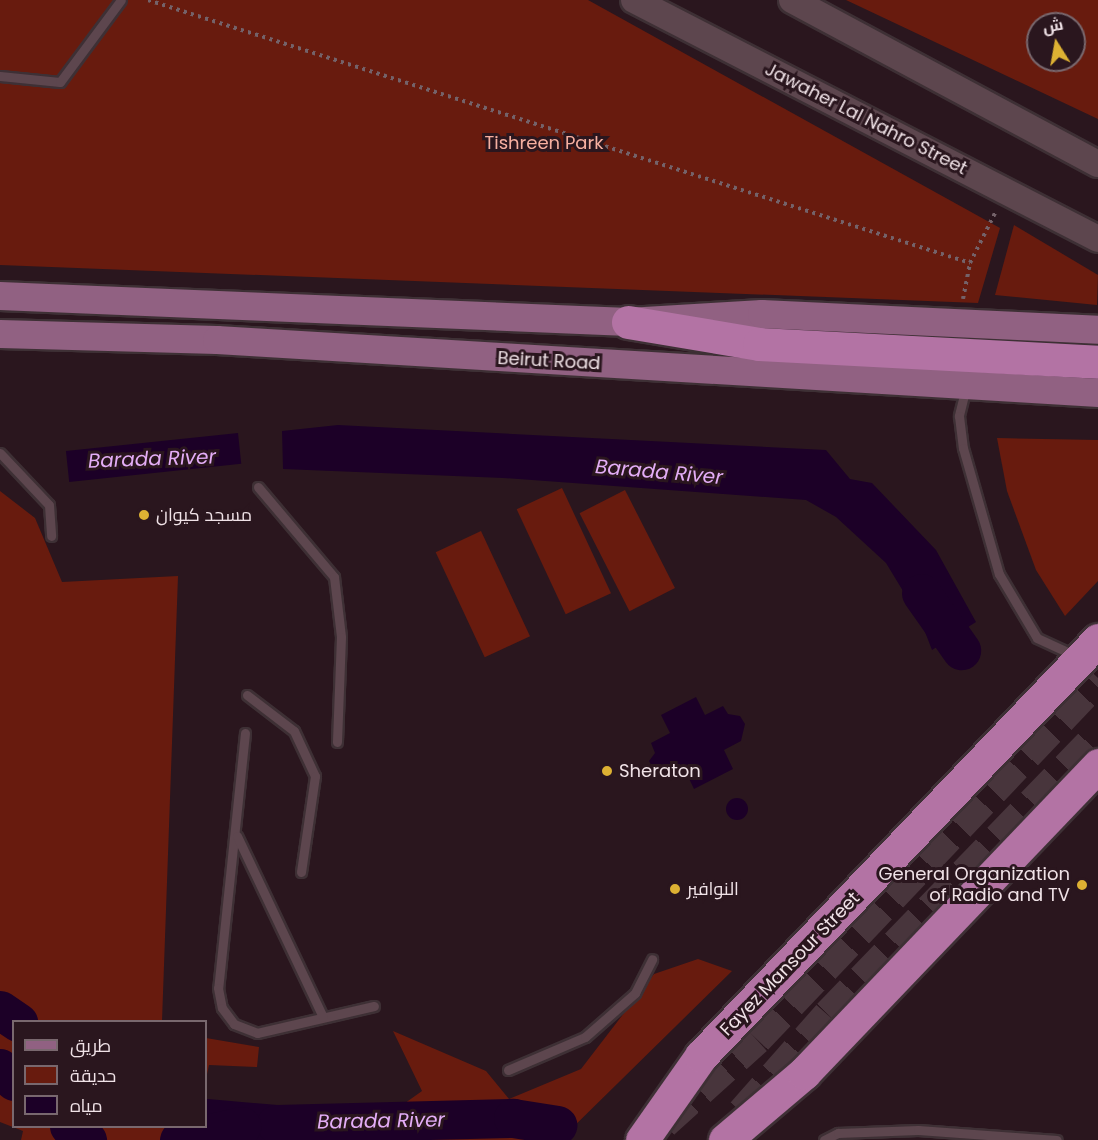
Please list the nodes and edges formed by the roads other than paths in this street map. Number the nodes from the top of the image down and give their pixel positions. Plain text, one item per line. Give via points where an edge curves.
1 (121, 0) edge
2 (634, 0) edge
3 (792, 0) edge
4 (0, 76) edge
5 (1098, 164) edge
6 (1098, 239) edge
7 (0, 296) edge
8 (628, 322) junction
9 (1098, 330) edge
10 (0, 334) edge
11 (1098, 362) edge
12 (967, 385) junction
13 (1098, 393) edge
14 (0, 453) edge
15 (258, 487) dead end
16 (51, 536) dead end
17 (1089, 649) edge
18 (247, 695) dead end
19 (245, 733) dead end
20 (337, 742) dead end
21 (1098, 765) edge
22 (237, 836) junction
23 (301, 872) dead end
24 (652, 959) dead end
25 (374, 1006) dead end
26 (323, 1017) junction
27 (508, 1070) dead end
28 (642, 1140) edge
29 (725, 1140) edge
30 (824, 1140) edge
31 (1057, 1140) edge

1 - 4 lane via 60,82
2 - 6 main road, Jawaher Lal Nahro Street
3 - 5 main road
7 - 8 main road
8 - 9 main road via 762,314
8 - 11 highway via 759,344
10 - 12 main road, Beirut Road via 218,340
12 - 13 main road, Beirut Road
12 - 17 lane via 958,416 963,448 999,574 1037,638
14 - 16 lane via 49,505
15 - 20 lane via 334,577 341,637
17 - 28 highway, Fayez Mansour Street via 701,1056
18 - 23 lane via 294,731 315,776
19 - 22 lane
21 - 29 highway via 804,1073
22 - 26 lane
22 - 26 lane via 218,988 222,1008 234,1024 257,1032
24 - 27 lane via 635,993 585,1037
25 - 26 lane
30 - 31 lane via 838,1133 918,1130

